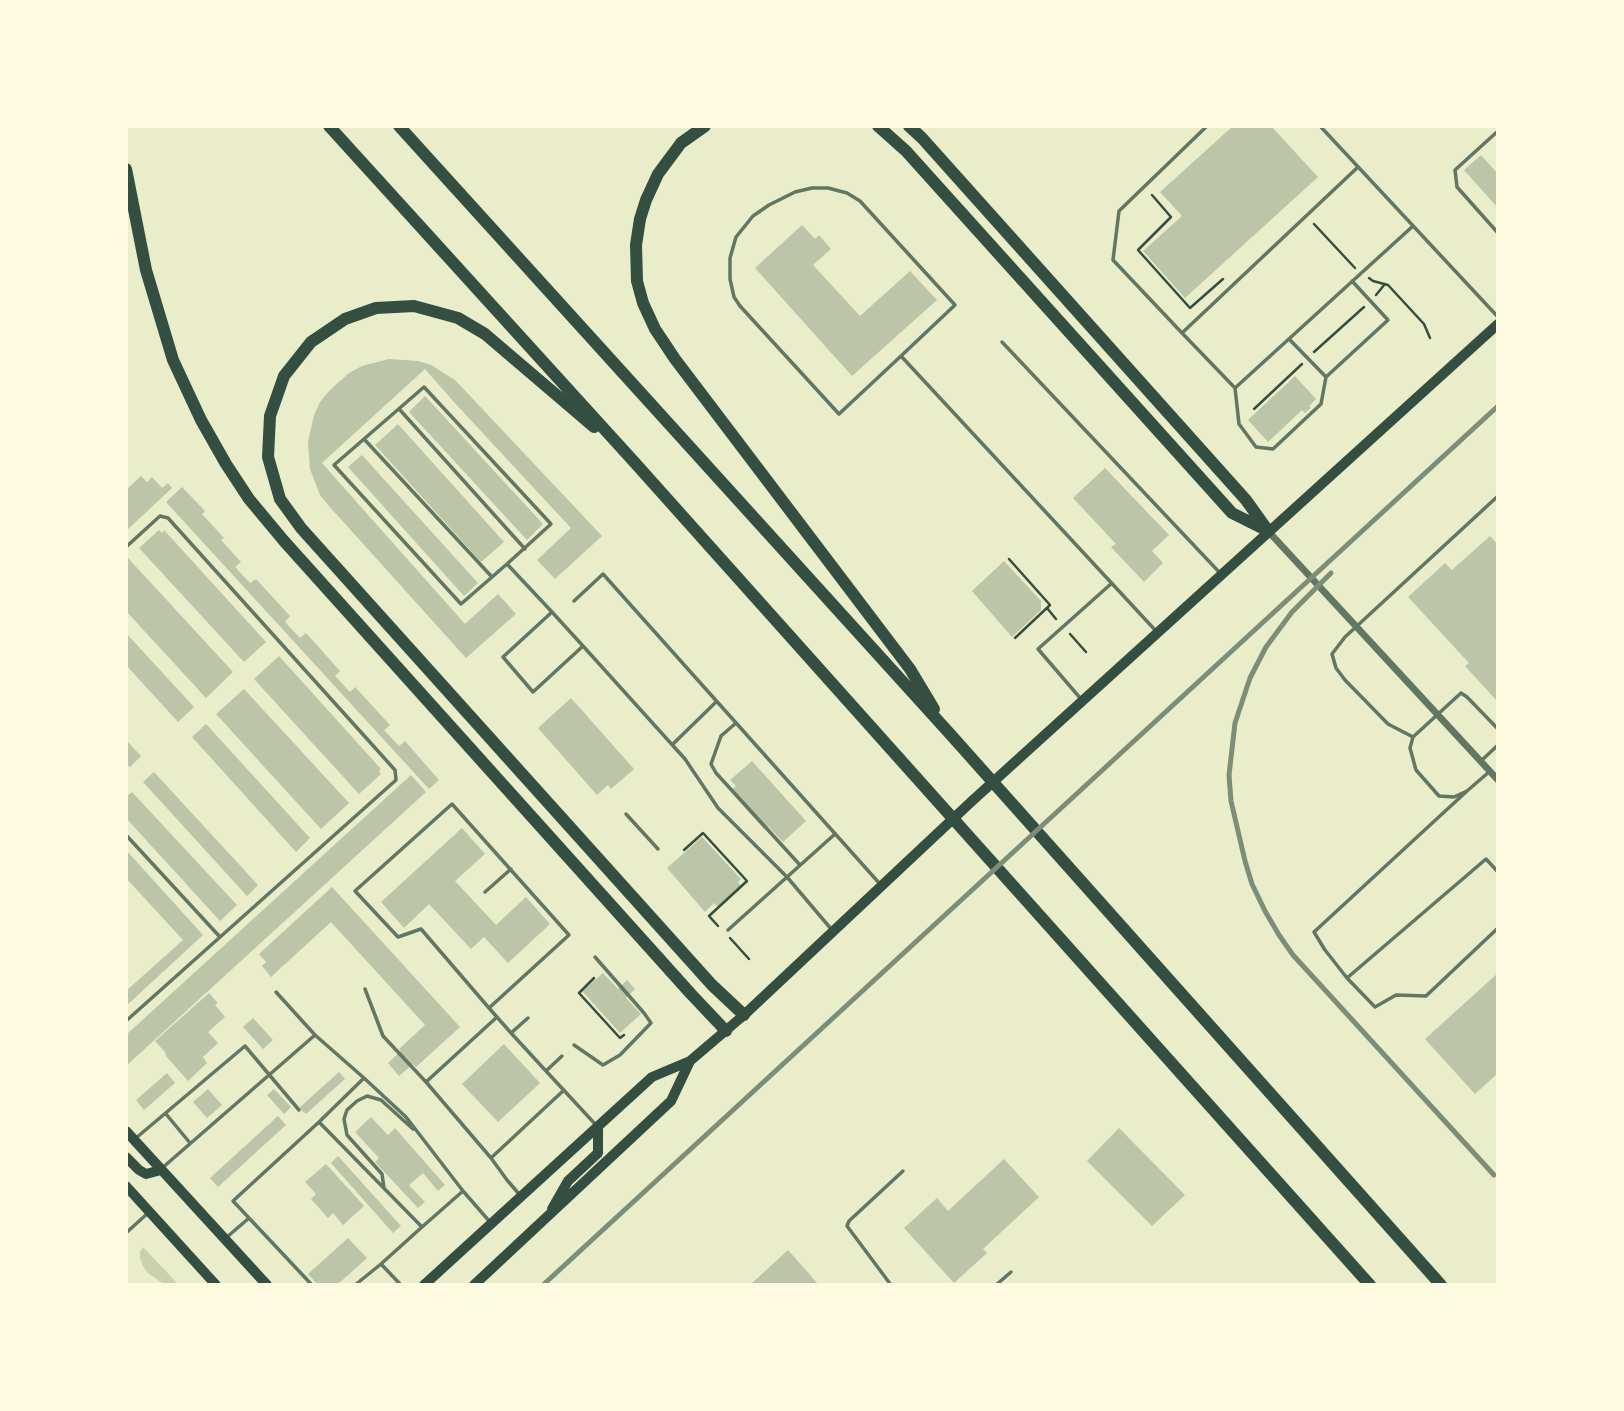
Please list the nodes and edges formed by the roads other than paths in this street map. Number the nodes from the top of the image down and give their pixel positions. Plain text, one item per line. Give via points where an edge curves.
1 (329, 126) edge
2 (399, 126) edge
3 (705, 126) edge
4 (878, 126) edge
5 (909, 126) edge
6 (1207, 126) edge
7 (1320, 126) edge
8 (1498, 131) edge
9 (1358, 167) junction
10 (126, 169) edge
11 (1413, 226) junction
12 (1498, 233) edge
13 (1352, 281) junction
14 (1498, 317) edge
15 (1498, 324) edge
16 (1182, 333) junction
17 (1289, 339) junction
18 (1002, 342) dead end
19 (901, 356) junction
20 (1326, 377) junction
21 (1235, 388) junction
22 (399, 409) junction
23 (364, 439) junction
24 (636, 464) junction
25 (1498, 496) edge
26 (1268, 531) junction
27 (126, 547) edge
28 (524, 549) junction
29 (507, 564) junction
30 (1221, 574) junction
31 (492, 577) junction
32 (1112, 583) junction
33 (574, 601) dead end
34 (552, 612) junction
35 (1357, 627) junction
36 (1157, 632) junction
37 (583, 646) junction
38 (1082, 700) junction
39 (716, 702) junction
40 (1437, 714) junction
41 (736, 723) junction
42 (1498, 729) edge
43 (951, 736) junction
44 (1413, 737) junction
45 (672, 745) junction
46 (1498, 745) edge
47 (1481, 761) junction
48 (1490, 771) junction
49 (1498, 780) edge
50 (1467, 791) junction
51 (626, 814) dead end
52 (835, 834) junction
53 (126, 835) edge
54 (658, 849) dead end
55 (800, 865) junction
56 (511, 869) junction
57 (1498, 872) edge
58 (787, 877) junction
59 (882, 885) junction
60 (485, 892) dead end
61 (1498, 928) edge
62 (728, 930) dead end
63 (833, 931) junction
64 (220, 937) junction
65 (595, 957) dead end
66 (1347, 978) junction
67 (365, 989) dead end
68 (276, 992) dead end
69 (489, 1008) junction
70 (744, 1015) junction
71 (497, 1017) junction
72 (528, 1018) dead end
73 (126, 1021) edge
74 (726, 1031) junction
75 (511, 1033) junction
76 (316, 1035) junction
77 (574, 1045) dead end
78 (562, 1056) dead end
79 (690, 1061) junction
80 (546, 1071) junction
81 (269, 1076) junction
82 (364, 1078) junction
83 (426, 1082) junction
84 (564, 1090) junction
85 (299, 1110) dead end
86 (166, 1114) junction
87 (319, 1122) junction
88 (598, 1127) junction
89 (126, 1131) edge
90 (422, 1138) junction
91 (134, 1140) junction
92 (190, 1143) junction
93 (126, 1157) edge
94 (491, 1158) junction
95 (161, 1170) junction
96 (903, 1171) dead end
97 (126, 1186) edge
98 (384, 1188) junction
99 (463, 1191) junction
100 (522, 1196) junction
101 (149, 1212) junction
102 (548, 1217) junction
103 (249, 1218) junction
104 (491, 1224) junction
105 (422, 1227) junction
106 (126, 1233) edge
107 (225, 1239) junction
108 (381, 1264) junction
109 (1011, 1272) dead end
110 (216, 1285) edge
111 (267, 1285) edge
112 (312, 1285) edge
113 (355, 1285) edge
114 (401, 1285) edge
115 (424, 1285) edge
116 (474, 1285) edge
117 (891, 1285) edge
118 (996, 1285) edge
119 (1370, 1285) edge
120 (1441, 1285) edge

1 - 24 highway
2 - 43 highway
3 - 43 highway via 681,143 646,200 636,245 643,303 675,359 910,669
4 - 26 highway via 906,150 1232,513
5 - 26 highway via 1247,500
6 - 16 lane via 1119,211 1113,260
7 - 9 lane
8 - 12 lane via 1455,170 1457,187
9 - 11 lane
9 - 16 lane
10 - 74 highway via 146,270 173,360 201,420 249,499
11 - 13 lane
11 - 14 lane
13 - 17 lane
13 - 20 lane via 1388,320
15 - 26 main road
16 - 21 lane
17 - 20 lane
17 - 21 lane
18 - 30 lane
19 - 19 lane via 839,414 734,297 730,258 736,237 753,216 795,192 812,188 847,193 860,201 955,305
19 - 32 lane
20 - 21 lane via 1321,404 1273,449 1256,447 1239,424
22 - 23 lane
22 - 28 lane
22 - 28 lane via 424,387 551,524
23 - 31 lane
23 - 31 lane via 334,465 461,604
24 - 70 highway via 485,334 458,318 414,306 376,308 345,319 311,342 284,376 270,416 268,457 280,499 301,528
24 - 119 highway
25 - 35 lane
26 - 30 main road
26 - 35 street
27 - 64 lane via 160,516 168,518 395,770 396,780
28 - 29 lane
29 - 31 lane
29 - 34 lane
30 - 36 main road
32 - 36 lane
32 - 38 lane via 1038,649
33 - 39 lane via 603,575
34 - 37 lane
34 - 37 lane via 503,657 533,692
35 - 40 street
35 - 44 lane via 1332,654 1336,668 1388,724
36 - 38 main road
37 - 45 lane
38 - 59 main road
39 - 41 lane
39 - 45 lane
40 - 42 lane via 1461,693
40 - 44 lane
40 - 47 street
41 - 52 lane
41 - 55 lane via 721,736 711,764
43 - 120 highway
44 - 50 lane via 1410,748 1416,771 1439,796 1454,797
45 - 58 lane via 718,808
46 - 47 lane
47 - 48 street
48 - 49 street
48 - 50 lane
50 - 66 lane via 1314,932
51 - 54 lane
52 - 55 lane
52 - 59 lane
53 - 64 lane
55 - 58 lane
56 - 60 lane
56 - 69 lane via 569,934
56 - 69 lane via 452,804 355,891 398,937 421,929
57 - 66 lane via 1486,859
58 - 62 lane
58 - 63 lane
59 - 63 main road
61 - 66 lane via 1426,996 1396,995 1375,1007
63 - 70 main road
64 - 73 lane
65 - 77 lane via 651,1023 620,1055 603,1065
67 - 83 lane via 383,1036
68 - 76 lane
69 - 71 lane
70 - 74 main road
71 - 75 lane
71 - 83 lane
72 - 75 lane
74 - 79 main road
75 - 80 lane
76 - 81 lane
76 - 82 lane
78 - 80 lane
79 - 88 main road via 652,1077
79 - 102 main road via 671,1101
80 - 84 lane
81 - 85 lane
81 - 86 lane via 245,1046
81 - 92 lane
82 - 87 lane
82 - 90 lane
83 - 94 lane
84 - 88 lane
84 - 94 lane
86 - 91 lane
86 - 92 lane
87 - 98 lane
87 - 103 lane via 233,1201
88 - 100 main road
88 - 102 main road via 598,1153 568,1181
89 - 91 main road
90 - 98 lane via 381,1100 367,1096 347,1110 347,1135 382,1174
90 - 99 lane
91 - 95 main road
92 - 95 lane
93 - 95 main road via 146,1174
94 - 100 lane
95 - 107 main road
96 - 117 lane via 847,1226
97 - 101 main road
98 - 105 lane
99 - 104 lane
99 - 105 lane
100 - 104 main road
101 - 106 lane
101 - 110 main road
102 - 116 main road
103 - 107 lane
103 - 112 lane
104 - 115 main road
105 - 108 lane
107 - 111 main road
108 - 113 lane
108 - 114 lane
109 - 118 lane

